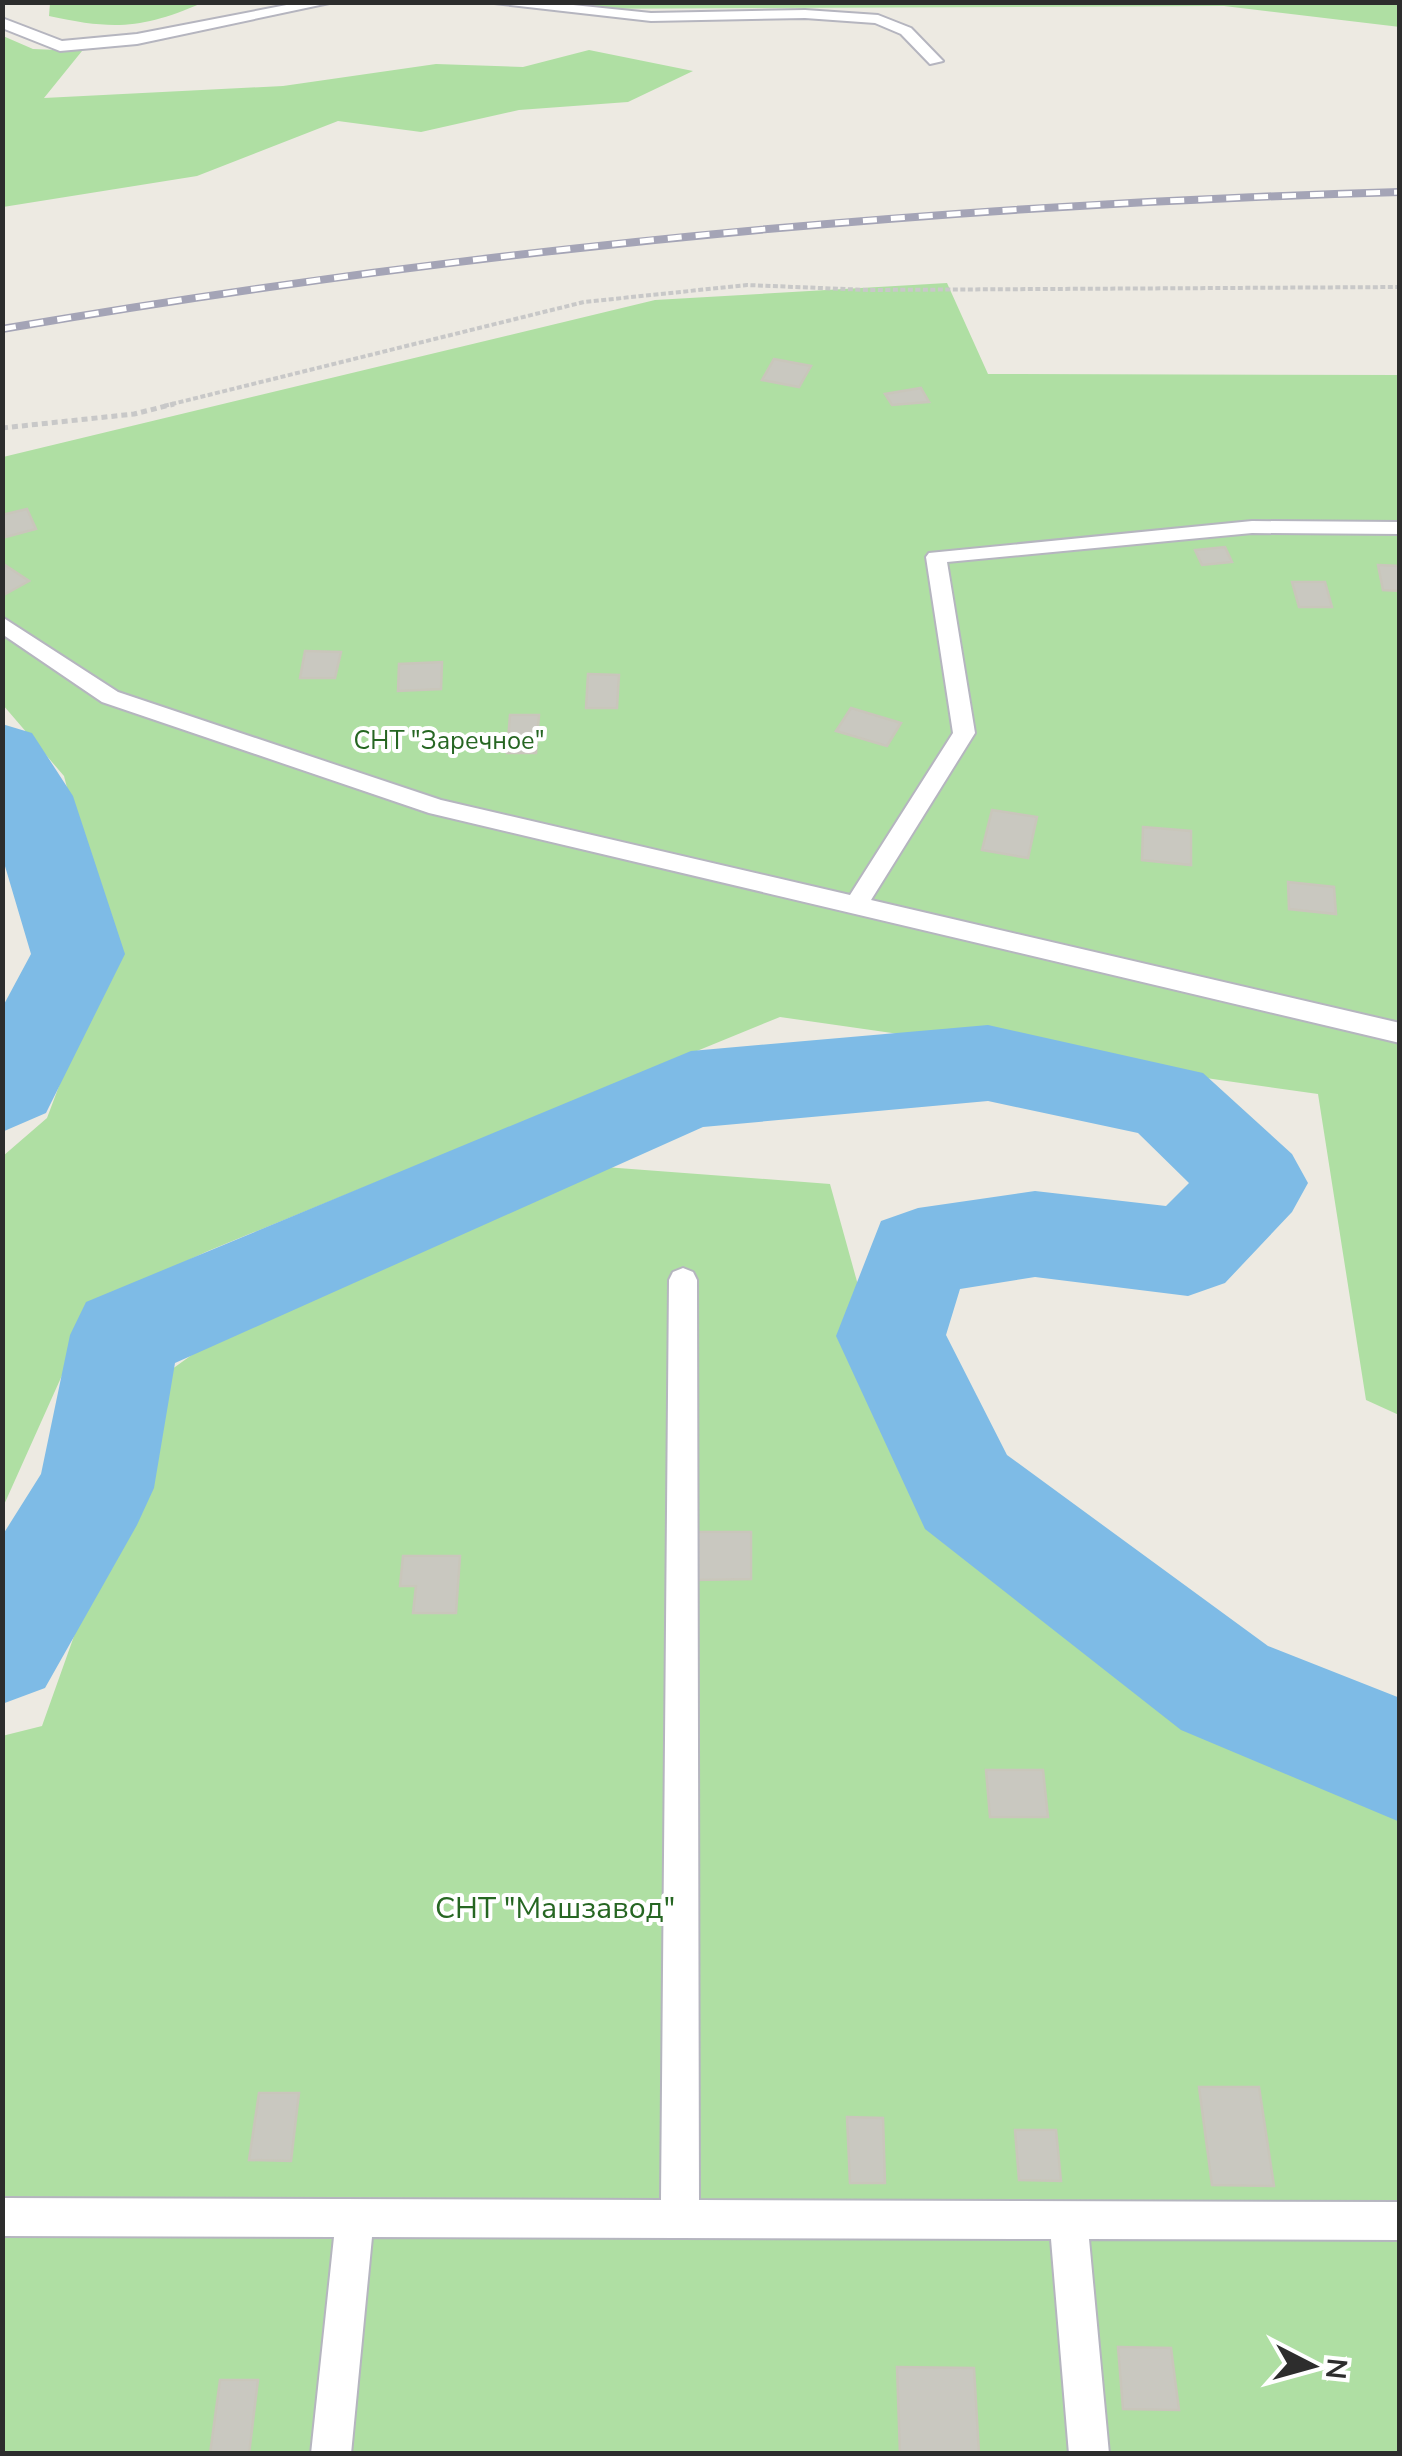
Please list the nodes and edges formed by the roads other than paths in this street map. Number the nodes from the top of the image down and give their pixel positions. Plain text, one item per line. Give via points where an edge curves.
1 (327, 2) edge
2 (492, 2) edge
3 (2, 22) edge
4 (935, 61) dead end
5 (1400, 528) edge
6 (2, 624) edge
7 (854, 908) junction
8 (1400, 1033) edge
9 (683, 1280) dead end
10 (2, 2218) edge
11 (355, 2219) junction
12 (680, 2219) junction
13 (1068, 2220) junction
14 (1400, 2221) edge
15 (331, 2454) edge
16 (1088, 2454) edge

1 - 3 lane via 60,46
2 - 4 lane via 651,18 878,18 906,31
5 - 7 lane via 1252,527 936,557 964,733
6 - 7 lane via 110,697 419,801
7 - 8 lane
9 - 12 lane
10 - 11 lane
11 - 12 lane
11 - 15 lane
12 - 13 lane
13 - 14 lane
13 - 16 lane

